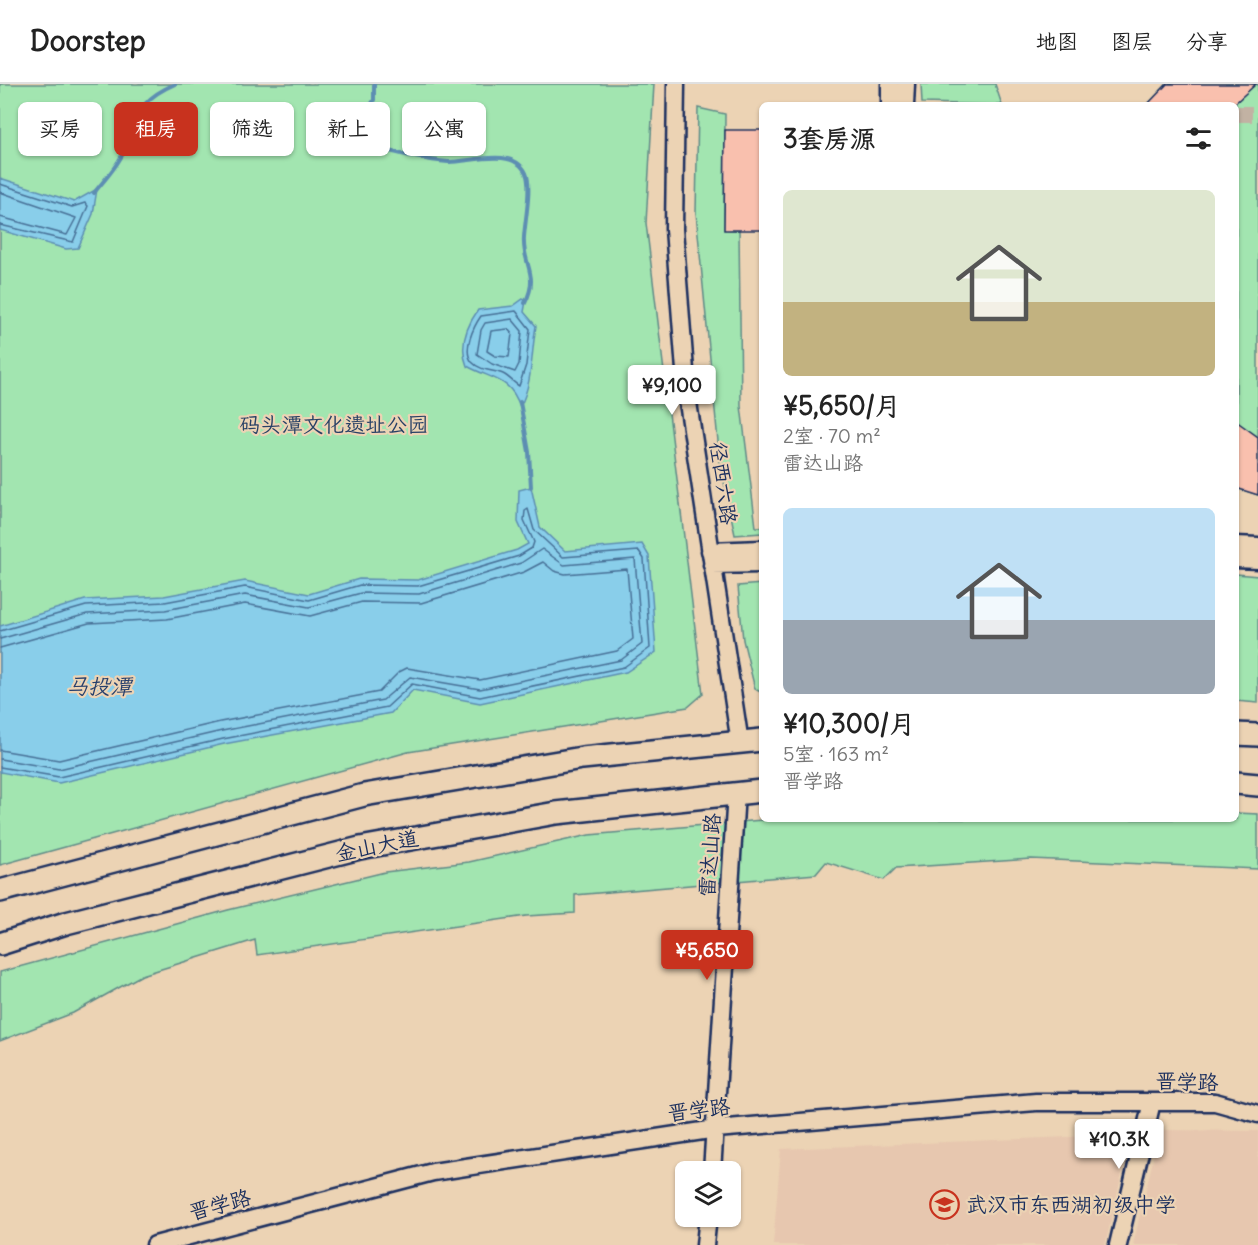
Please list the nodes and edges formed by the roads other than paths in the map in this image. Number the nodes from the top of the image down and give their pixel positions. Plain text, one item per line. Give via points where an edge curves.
1 (676, 84) edge
2 (890, 84) edge
3 (906, 84) edge
4 (890, 102) edge
5 (905, 102) edge
6 (1239, 545) edge
7 (1258, 546) edge
8 (759, 550) edge
9 (711, 558) junction
10 (1239, 559) edge
11 (1258, 560) edge
12 (759, 564) edge
13 (1239, 734) edge
14 (1258, 735) edge
15 (759, 740) edge
16 (740, 743) junction
17 (1239, 783) edge
18 (1258, 784) edge
19 (759, 791) edge
20 (736, 793) junction
21 (0, 891) edge
22 (0, 944) edge
23 (1152, 1102) junction
24 (1258, 1114) edge
25 (716, 1129) junction
26 (713, 1161) edge
27 (707, 1227) edge
28 (155, 1245) edge
29 (705, 1245) edge
30 (1118, 1245) edge

1 - 9 street, 径西六路 via 674,229 687,396
2 - 4 street
3 - 5 street
6 - 7 street
8 - 9 street
9 - 12 street
9 - 16 street, 径西六路
10 - 11 street
13 - 14 main road
15 - 16 main road
16 - 21 main road via 582,758 364,795
17 - 18 main road
19 - 20 main road, 金山大道
20 - 22 main road, 金山大道 via 556,813 360,848 66,923
20 - 25 street, 雷达山路
23 - 24 street, 晋学路 via 1215,1102
23 - 25 street, 晋学路 via 1036,1102
23 - 30 street
25 - 26 street, 雷达山路
25 - 28 street, 晋学路 via 433,1172
27 - 29 street

